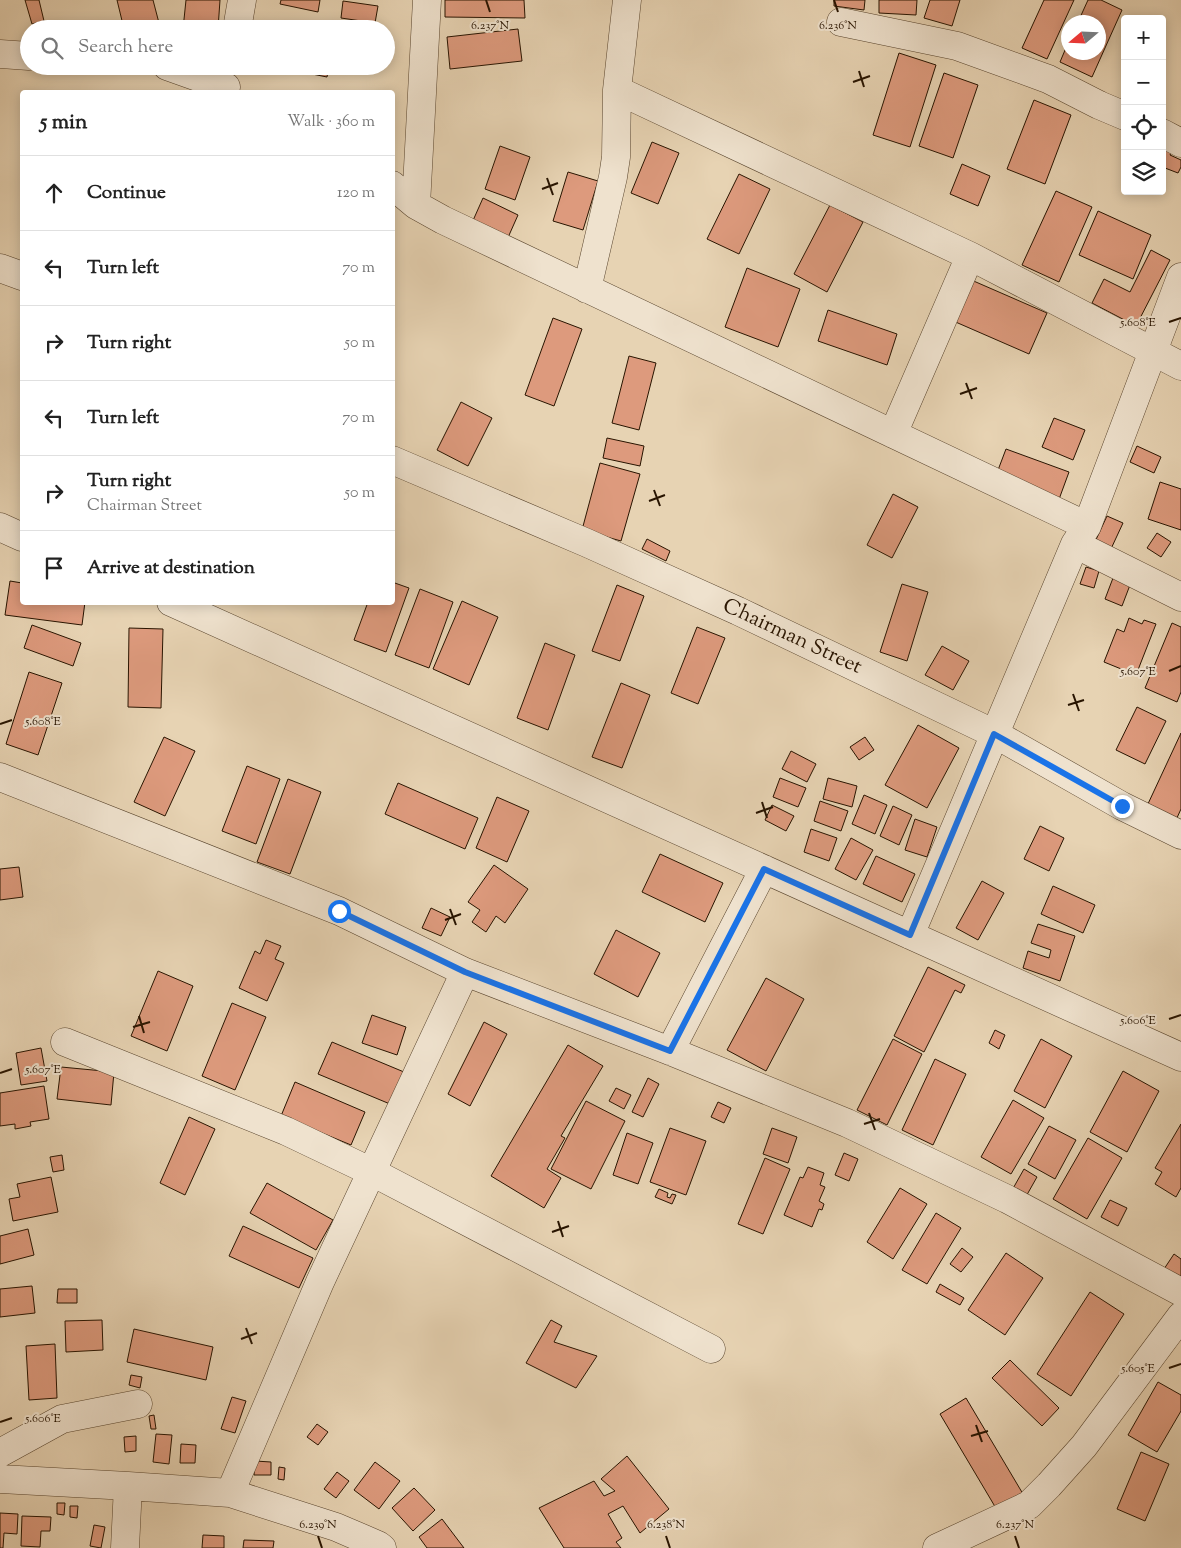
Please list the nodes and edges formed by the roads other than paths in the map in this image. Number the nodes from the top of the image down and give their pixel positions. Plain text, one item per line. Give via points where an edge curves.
1 (242, 0) edge
2 (427, 0) edge
3 (627, 0) edge
4 (239, 20) edge
5 (841, 22) dead end
6 (0, 54) edge
7 (20, 55) edge
8 (203, 75) edge
9 (231, 82) edge
10 (617, 90) junction
11 (1121, 114) edge
12 (1166, 135) edge
13 (1181, 143) edge
14 (395, 188) edge
15 (416, 205) junction
16 (970, 256) junction
17 (0, 268) edge
18 (20, 275) edge
19 (1181, 277) edge
20 (587, 289) junction
21 (1152, 351) junction
22 (1181, 366) edge
23 (893, 434) junction
24 (395, 461) edge
25 (0, 527) edge
26 (1081, 535) junction
27 (20, 536) edge
28 (1181, 597) edge
29 (178, 605) edge
30 (994, 734) junction
31 (0, 777) edge
32 (1181, 835) edge
33 (764, 869) junction
34 (910, 935) junction
35 (465, 972) junction
36 (65, 1042) dead end
37 (670, 1051) junction
38 (1181, 1057) edge
39 (372, 1172) junction
40 (1181, 1292) edge
41 (1181, 1316) edge
42 (711, 1349) dead end
43 (138, 1404) dead end
44 (0, 1453) edge
45 (0, 1479) edge
46 (128, 1486) junction
47 (230, 1493) junction
48 (125, 1548) edge
49 (382, 1548) edge
50 (937, 1548) edge

1 - 4 street
2 - 15 street
3 - 10 street
5 - 11 street via 957,46 1048,79
6 - 7 street
8 - 9 street
10 - 16 street
10 - 20 street via 613,178
12 - 13 street
14 - 15 street
15 - 20 street
16 - 21 street
16 - 23 street
17 - 18 street
19 - 21 street
20 - 23 street
21 - 22 street
21 - 26 street
23 - 26 street
24 - 30 street, Chairman Street via 738,610
25 - 27 street
26 - 28 street
26 - 30 street
29 - 33 street
30 - 32 street, Chairman Street via 1122,806
30 - 34 street
31 - 35 street via 339,911
33 - 34 street
33 - 37 street
34 - 38 street
35 - 37 street
35 - 39 street
36 - 39 street via 286,1131
37 - 40 street via 847,1123 1007,1199
39 - 42 street
39 - 47 street via 320,1282
41 - 50 street via 1084,1446 1029,1505
43 - 44 street via 62,1419
45 - 46 street
46 - 47 street
46 - 48 street
47 - 49 street via 336,1527

